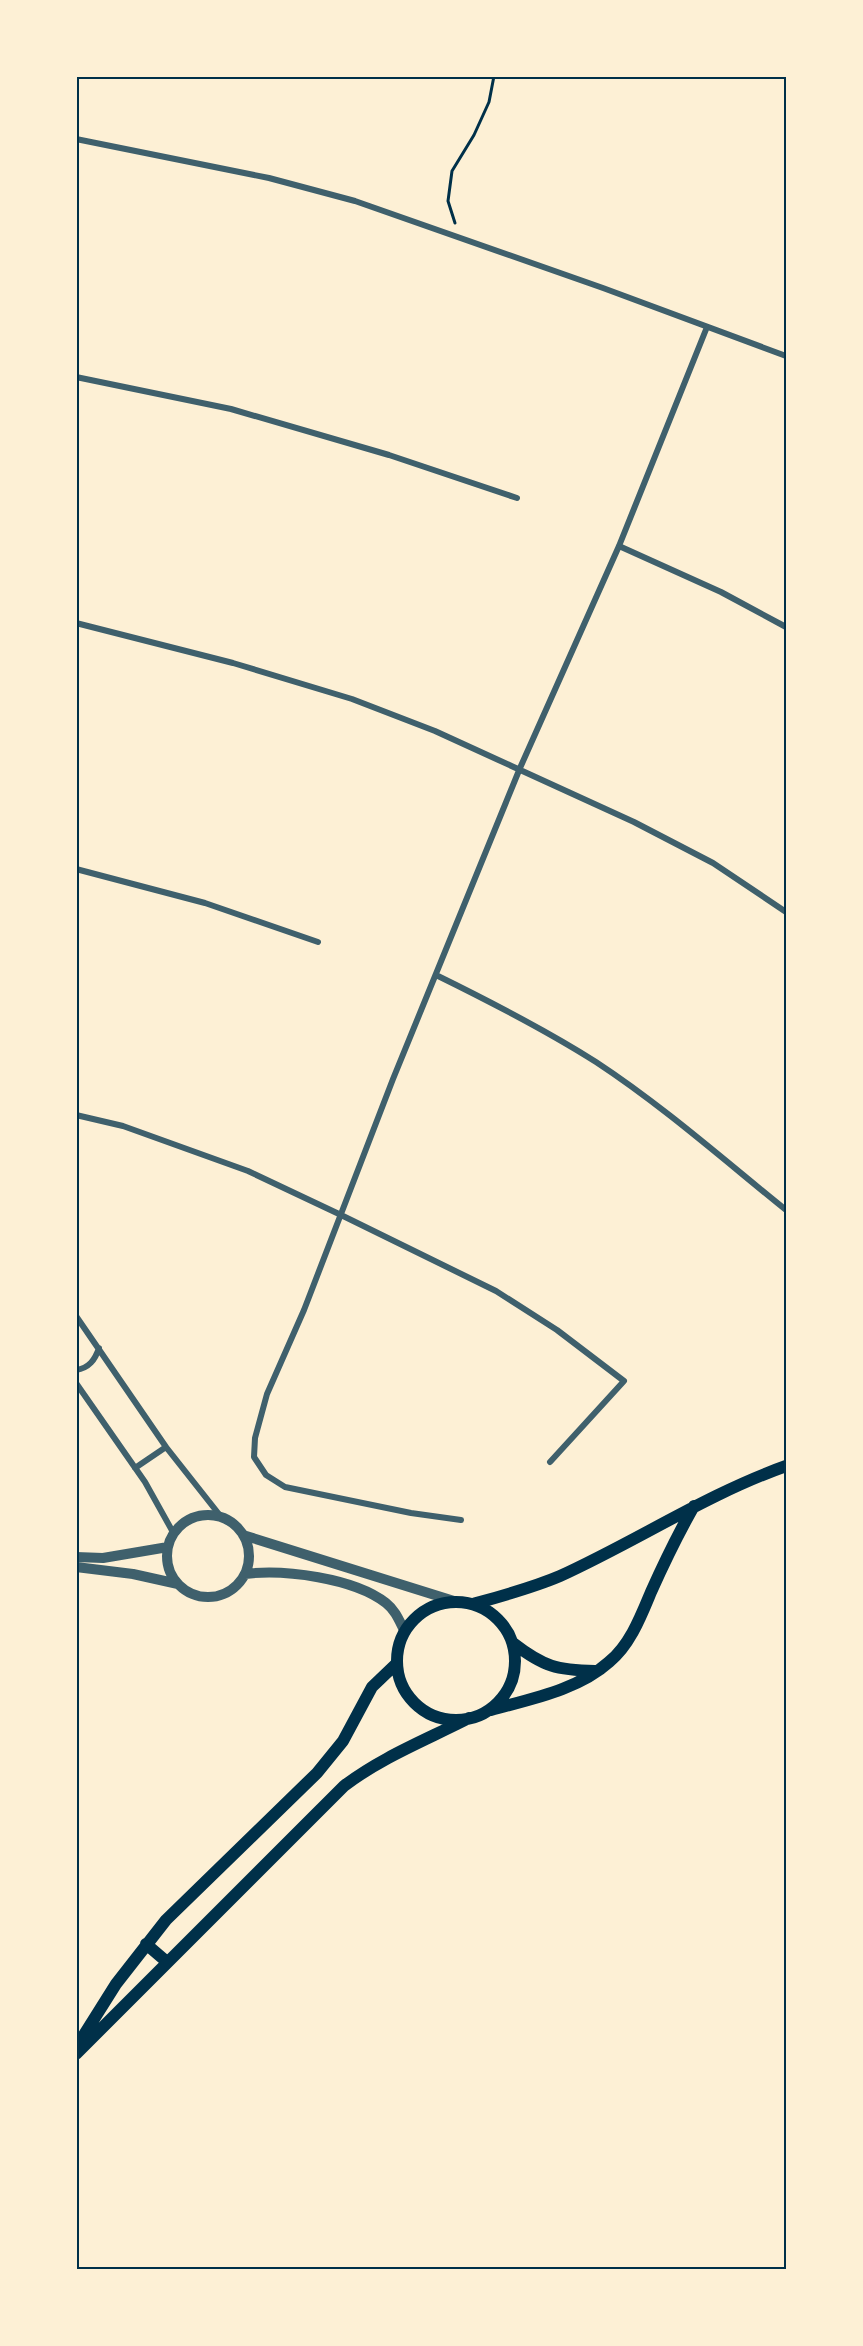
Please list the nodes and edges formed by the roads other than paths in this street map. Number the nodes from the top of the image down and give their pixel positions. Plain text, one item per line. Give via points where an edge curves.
1 (76, 139) edge
2 (707, 327) junction
3 (786, 356) edge
4 (76, 377) edge
5 (517, 498) dead end
6 (619, 546) junction
7 (76, 623) edge
8 (786, 627) edge
9 (520, 768) junction
10 (76, 870) edge
11 (786, 912) edge
12 (318, 942) dead end
13 (436, 975) junction
14 (76, 1115) edge
15 (786, 1210) edge
16 (339, 1214) junction
17 (78, 1319) edge
18 (99, 1348) junction
19 (76, 1370) edge
20 (76, 1383) edge
21 (166, 1447) junction
22 (550, 1462) dead end
23 (786, 1466) edge
24 (135, 1468) junction
25 (695, 1505) junction
26 (222, 1518) junction
27 (461, 1520) dead end
28 (174, 1534) junction
29 (243, 1535) junction
30 (168, 1547) junction
31 (76, 1557) edge
32 (76, 1568) edge
33 (245, 1574) junction
34 (178, 1584) junction
35 (454, 1601) junction
36 (473, 1604) junction
37 (404, 1630) junction
38 (513, 1643) junction
39 (395, 1665) junction
40 (597, 1671) junction
41 (487, 1711) junction
42 (469, 1718) junction
43 (147, 1944) junction
44 (167, 1962) junction
45 (76, 2048) edge
46 (76, 2054) edge

1 - 2 street via 269,178 354,201
2 - 3 street
2 - 6 street
4 - 5 street via 231,409
6 - 8 street via 721,592
6 - 9 street
7 - 9 street via 233,663 352,699
9 - 11 street via 712,863
9 - 13 street
10 - 12 street via 205,903
13 - 15 street via 513,1013 596,1063 660,1107
13 - 16 street
14 - 16 street via 123,1126 248,1171
16 - 22 street via 496,1291 557,1330 624,1381
16 - 27 street via 304,1310 267,1394 254,1457 266,1475 285,1487
17 - 18 street
18 - 19 street via 88,1366
18 - 21 street
20 - 24 street
21 - 24 street
21 - 26 street
23 - 25 main road
24 - 28 street
25 - 36 main road via 559,1576
25 - 40 main road via 632,1632 610,1662
26 - 28 street via 195,1517
26 - 29 street
28 - 30 street
29 - 33 street via 249,1548
29 - 35 street
30 - 31 street via 103,1558
30 - 34 street via 167,1560
32 - 34 street
33 - 34 street via 232,1589 214,1597 201,1597
33 - 37 street via 291,1573 352,1587 387,1605
35 - 36 main road
35 - 37 main road via 434,1605 417,1615
36 - 38 main road via 490,1612
37 - 39 main road
38 - 40 main road via 531,1657 558,1669
38 - 41 main road via 511,1681 502,1698
39 - 42 main road via 402,1687 414,1703 440,1717
39 - 43 main road via 372,1687 343,1741 316,1773 165,1920
40 - 41 main road via 561,1689
41 - 42 main road
42 - 44 main road via 388,1756 344,1786
43 - 44 main road
43 - 45 main road
44 - 46 main road

